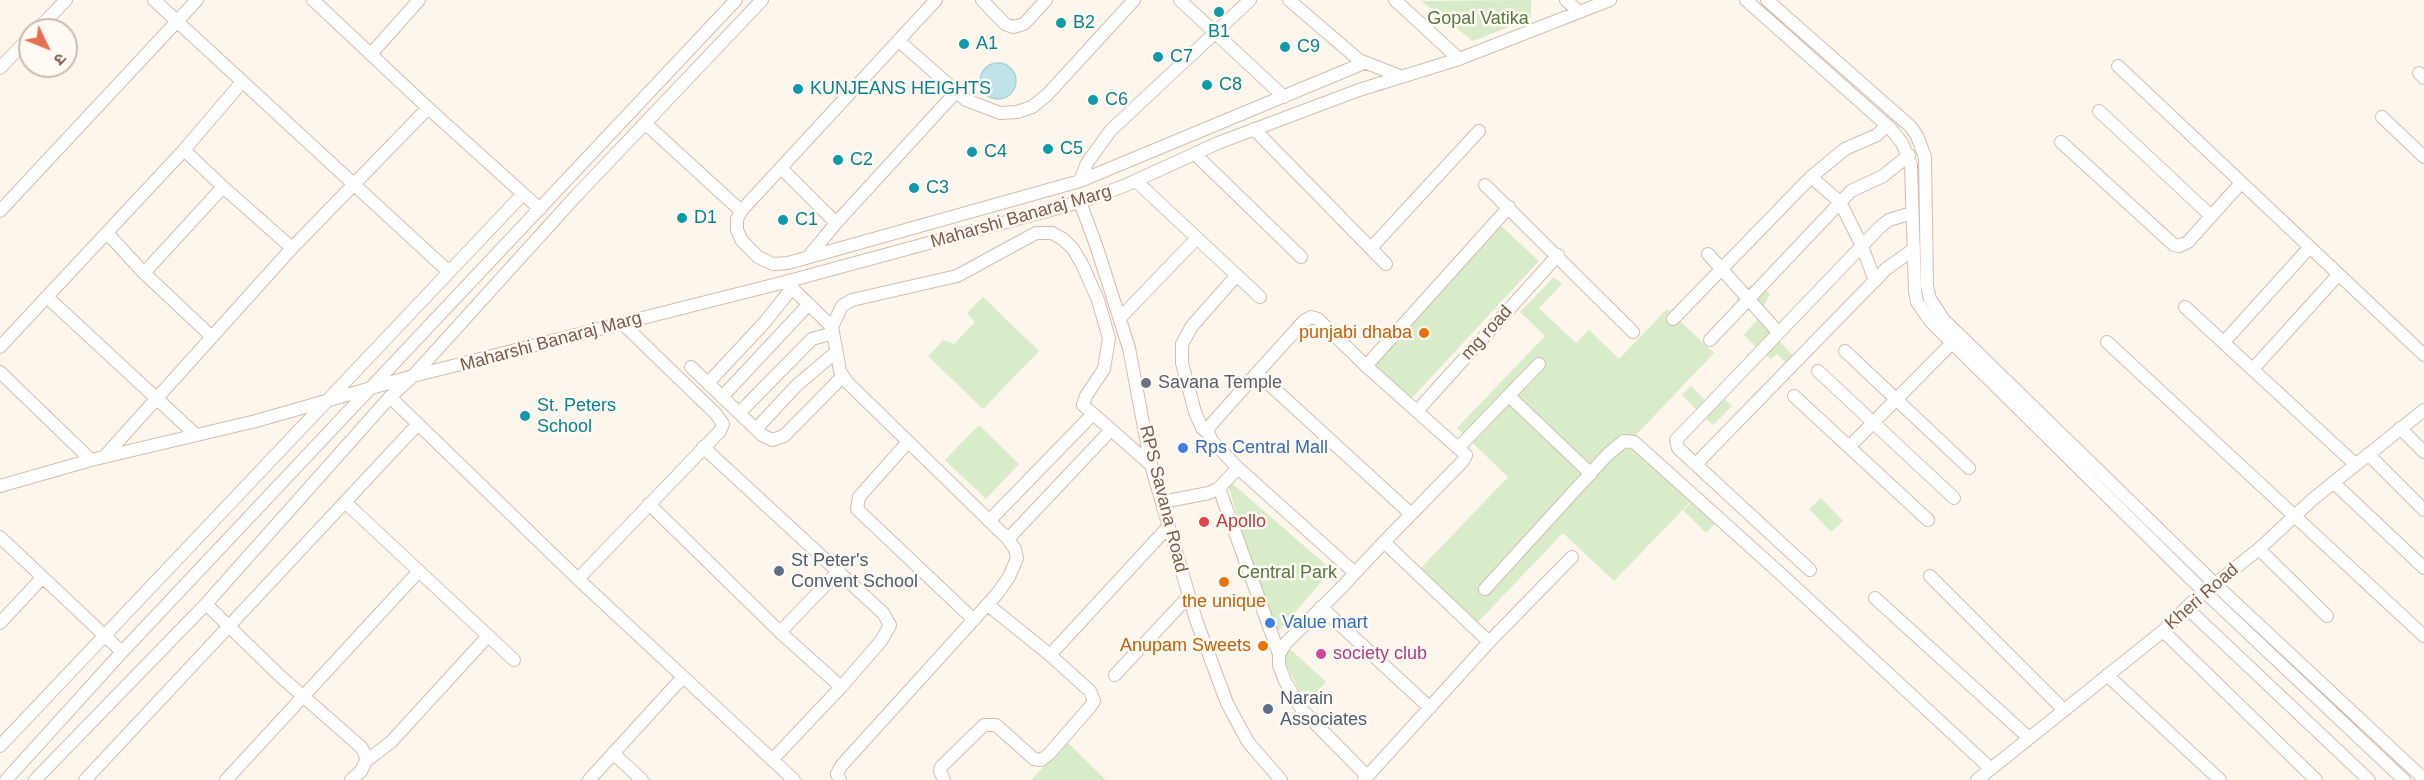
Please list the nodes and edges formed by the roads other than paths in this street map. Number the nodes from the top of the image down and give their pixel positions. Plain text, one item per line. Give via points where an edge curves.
1 (66, 0) edge
2 (154, 0) edge
3 (198, 0) edge
4 (313, 0) edge
5 (418, 0) edge
6 (736, 0) edge
7 (762, 0) edge
8 (936, 0) edge
9 (982, 0) edge
10 (1046, 0) edge
11 (1134, 0) edge
12 (1180, 0) edge
13 (1250, 0) edge
14 (1289, 0) edge
15 (1395, 0) edge
16 (1566, 0) edge
17 (1610, 0) edge
18 (1746, 0) edge
19 (1767, 0) edge
20 (1579, 12) junction
21 (49, 18) edge
22 (177, 22) junction
23 (1217, 33) junction
24 (899, 41) junction
25 (0, 48) edge
26 (18, 50) edge
27 (371, 54) junction
28 (10, 58) junction
29 (1459, 59) junction
30 (1364, 63) junction
31 (2118, 66) dead end
32 (0, 68) edge
33 (1400, 76) junction
34 (242, 82) junction
35 (956, 92) junction
36 (1284, 97) junction
37 (428, 108) junction
38 (2099, 111) dead end
39 (2382, 117) dead end
40 (646, 124) junction
41 (1887, 125) junction
42 (1254, 129) junction
43 (1479, 131) dead end
44 (2061, 142) dead end
45 (184, 150) junction
46 (1195, 154) junction
47 (1909, 155) junction
48 (2424, 157) edge
49 (782, 169) junction
50 (1811, 177) junction
51 (1080, 181) junction
52 (1136, 181) junction
53 (2241, 183) junction
54 (352, 184) junction
55 (1485, 185) dead end
56 (223, 188) junction
57 (523, 194) junction
58 (1080, 202) junction
59 (1840, 202) junction
60 (1509, 207) junction
61 (540, 209) junction
62 (0, 211) edge
63 (741, 211) junction
64 (1912, 213) junction
65 (2211, 216) junction
66 (836, 223) junction
67 (106, 233) junction
68 (1197, 237) junction
69 (1862, 246) junction
70 (292, 248) junction
71 (1371, 248) junction
72 (2309, 248) junction
73 (1914, 249) junction
74 (1708, 254) dead end
75 (1558, 255) junction
76 (808, 256) junction
77 (1300, 257) dead end
78 (1386, 264) dead end
79 (1722, 268) junction
80 (449, 272) junction
81 (144, 273) junction
82 (1237, 275) junction
83 (2338, 275) junction
84 (1875, 281) junction
85 (47, 297) junction
86 (1260, 297) dead end
87 (1748, 298) junction
88 (809, 304) junction
89 (2185, 307) dead end
90 (1120, 318) junction
91 (1673, 319) dead end
92 (622, 324) junction
93 (832, 330) junction
94 (1634, 332) dead end
95 (1778, 332) junction
96 (212, 336) junction
97 (1710, 340) dead end
98 (2108, 342) dead end
99 (2223, 342) junction
100 (1952, 343) junction
101 (0, 347) edge
102 (1845, 351) dead end
103 (836, 352) junction
104 (2424, 355) edge
105 (1539, 364) dead end
106 (1366, 366) junction
107 (691, 367) dead end
108 (2253, 369) junction
109 (1818, 371) dead end
110 (0, 372) edge
111 (1257, 373) junction
112 (413, 376) junction
113 (843, 376) junction
114 (708, 383) junction
115 (371, 389) junction
116 (1509, 396) junction
117 (1794, 396) dead end
118 (390, 397) junction
119 (722, 397) junction
120 (156, 398) junction
121 (1896, 399) junction
122 (329, 401) junction
123 (2424, 410) edge
124 (1417, 411) junction
125 (739, 413) junction
126 (1092, 415) junction
127 (1874, 422) junction
128 (418, 424) junction
129 (2400, 428) junction
130 (756, 429) junction
131 (1110, 431) junction
132 (1208, 433) junction
133 (196, 435) junction
134 (907, 443) junction
135 (704, 447) junction
136 (1459, 447) junction
137 (1849, 447) junction
138 (2424, 452) edge
139 (2368, 454) junction
140 (104, 457) junction
141 (92, 459) junction
142 (1696, 464) junction
143 (2355, 464) junction
144 (1151, 465) junction
145 (1238, 468) junction
146 (1970, 468) dead end
147 (1591, 474) junction
148 (2334, 483) junction
149 (0, 486) edge
150 (1219, 488) junction
151 (1954, 498) dead end
152 (345, 501) junction
153 (1162, 502) junction
154 (650, 504) junction
155 (2424, 510) edge
156 (1411, 514) junction
157 (2295, 516) junction
158 (1929, 520) dead end
159 (989, 521) junction
160 (1168, 527) junction
161 (0, 537) edge
162 (1008, 539) junction
163 (1384, 542) junction
164 (2259, 549) junction
165 (1572, 557) dead end
166 (2424, 568) edge
167 (1810, 570) dead end
168 (419, 571) junction
169 (839, 571) junction
170 (1355, 573) junction
171 (1930, 576) dead end
172 (42, 578) junction
173 (578, 579) junction
174 (2215, 584) junction
175 (1485, 589) dead end
176 (2205, 592) junction
177 (1188, 597) junction
178 (1875, 598) dead end
179 (206, 604) junction
180 (988, 605) junction
181 (1321, 607) junction
182 (2187, 608) junction
183 (2327, 616) dead end
184 (974, 620) junction
185 (0, 623) edge
186 (228, 628) junction
187 (2163, 631) junction
188 (780, 632) junction
189 (104, 635) junction
190 (488, 636) junction
191 (2424, 636) edge
192 (1489, 642) junction
193 (122, 652) junction
194 (1279, 654) junction
195 (1050, 655) junction
196 (514, 660) dead end
197 (1115, 675) dead end
198 (2107, 675) junction
199 (683, 676) junction
200 (841, 687) junction
201 (304, 697) junction
202 (1430, 708) junction
203 (2064, 710) junction
204 (2029, 738) junction
205 (0, 746) edge
206 (613, 753) junction
207 (772, 760) junction
208 (366, 761) junction
209 (1991, 769) junction
210 (1366, 778) edge
211 (1980, 779) edge
212 (2424, 779) edge
213 (6, 780) edge
214 (35, 780) edge
215 (85, 780) edge
216 (226, 780) edge
217 (351, 780) edge
218 (589, 780) edge
219 (642, 780) edge
220 (794, 780) edge
221 (840, 780) edge
222 (944, 780) edge
223 (1281, 780) edge
224 (2220, 780) edge
225 (2316, 780) edge
226 (2369, 780) edge
227 (2404, 780) edge

1 - 21 street
2 - 22 street
3 - 22 street
4 - 27 street
5 - 27 street
6 - 61 street
7 - 40 street
8 - 24 street
9 - 10 street via 1012,27 1024,24
11 - 35 street via 1032,107 1000,113
12 - 23 street
13 - 23 street
14 - 30 street
15 - 29 street
16 - 20 street
17 - 20 street, Maharshi Banaraj Marg
18 - 41 street
19 - 174 street via 1917,136 1925,157 1927,286 1944,320
20 - 29 street, Maharshi Banaraj Marg
22 - 34 street
22 - 62 street
23 - 36 street
23 - 51 street via 1111,130 1087,163
24 - 35 street
24 - 49 street
25 - 28 street
26 - 28 street
27 - 37 street
28 - 32 street
29 - 33 street, Maharshi Banaraj Marg
30 - 33 street
30 - 36 street
31 - 53 street
33 - 42 street, Maharshi Banaraj Marg
34 - 45 street
34 - 54 street
35 - 66 street
36 - 51 street
37 - 54 street
37 - 57 street
38 - 65 street
39 - 48 street
40 - 63 street
40 - 112 street
41 - 47 street
41 - 50 street via 1873,138 1845,149
42 - 46 street, Maharshi Banaraj Marg
42 - 71 street
43 - 71 street
44 - 65 street via 2174,245 2185,245
45 - 56 street
45 - 67 street
46 - 52 street, Maharshi Banaraj Marg
46 - 77 street
47 - 59 street
47 - 64 street
49 - 63 street
49 - 66 street
50 - 59 street
50 - 79 street
51 - 76 street
52 - 58 street, Maharshi Banaraj Marg
52 - 68 street
53 - 65 street
53 - 72 street
54 - 70 street
54 - 80 street
55 - 60 street
56 - 70 street
56 - 81 street
57 - 61 street
57 - 80 street
58 - 90 street, RPS Savana Road
58 - 92 street, Maharshi Banaraj Marg
59 - 69 street
59 - 87 street
60 - 75 street
60 - 106 street
61 - 115 street
63 - 76 street via 737,230 742,242 758,257 779,264
64 - 69 street via 1889,220
64 - 73 street
66 - 76 street
67 - 81 street
67 - 85 street
68 - 82 street
68 - 90 street
69 - 84 street
69 - 95 street
70 - 96 street
71 - 78 street
72 - 83 street
72 - 99 street
73 - 84 street
73 - 100 street via 1917,302 1930,322
74 - 79 street
75 - 94 street
75 - 124 street, mg road
79 - 87 street
79 - 91 street
80 - 122 street
81 - 96 street
82 - 86 street
82 - 132 street via 1192,326 1182,344 1182,363 1195,412
83 - 104 street
83 - 108 street
84 - 142 street
85 - 101 street
85 - 120 street
87 - 95 street
87 - 97 street
88 - 93 street
88 - 114 street via 792,288
88 - 119 street
89 - 99 street
90 - 144 street, RPS Savana Road
92 - 112 street, Maharshi Banaraj Marg
92 - 135 street via 721,419 720,431
93 - 103 street
93 - 125 street via 812,339
93 - 126 street via 842,306 852,300 957,276 1036,233 1052,233 1072,249 1082,264 1109,338 1104,369 1083,405
95 - 142 street via 1678,436 1678,447
96 - 120 street
98 - 157 street
99 - 108 street
100 - 121 street
100 - 176 street
102 - 121 street
103 - 113 street
103 - 130 street via 804,378
105 - 116 street
106 - 111 street via 1318,319 1311,317
106 - 124 street
107 - 114 street
108 - 143 street
109 - 127 street
110 - 141 street
111 - 132 street via 1209,427
111 - 156 street
112 - 115 street, Maharshi Banaraj Marg
112 - 118 street
113 - 130 street via 784,436 772,440
113 - 134 street
114 - 119 street
115 - 122 street, Maharshi Banaraj Marg
115 - 193 street
116 - 136 street
116 - 147 street
117 - 137 street
118 - 128 street
118 - 179 street
119 - 125 street
120 - 133 street
120 - 140 street
121 - 127 street
121 - 146 street
122 - 133 street, Maharshi Banaraj Marg
122 - 189 street
123 - 129 street, Kheri Road
124 - 136 street
125 - 130 street
126 - 131 street
126 - 159 street
127 - 137 street
127 - 151 street
128 - 152 street
128 - 173 street
129 - 138 street
129 - 139 street, Kheri Road
131 - 144 street
131 - 162 street
132 - 145 street
133 - 140 street, Maharshi Banaraj Marg
134 - 159 street
134 - 184 street via 859,497 857,509
135 - 154 street
135 - 169 street
136 - 156 street via 1466,455 1463,461
137 - 158 street
139 - 143 street, Kheri Road
139 - 155 street
140 - 141 street, Maharshi Banaraj Marg
141 - 149 street, Maharshi Banaraj Marg
142 - 167 street
143 - 148 street, Kheri Road
144 - 153 street, RPS Savana Road
145 - 150 street
145 - 170 street
147 - 175 street
147 - 209 street via 1624,441 1634,442
148 - 157 street, Kheri Road
148 - 166 street
150 - 153 street
150 - 194 street
152 - 168 street
152 - 186 street
153 - 160 street, RPS Savana Road
154 - 173 street
154 - 188 street
156 - 163 street
157 - 164 street, Kheri Road
157 - 191 street
159 - 162 street
160 - 177 street, RPS Savana Road
160 - 195 street
161 - 172 street
162 - 180 street via 1017,558 1009,577
163 - 170 street
163 - 192 street
164 - 174 street, Kheri Road
164 - 183 street
165 - 192 street
168 - 190 street
168 - 201 street
169 - 188 street
169 - 200 street via 883,613 890,625
170 - 181 street
171 - 203 street
172 - 185 street
172 - 189 street
173 - 199 street
174 - 176 street, Kheri Road
174 - 212 street
176 - 182 street, Kheri Road
176 - 227 street
177 - 197 street
177 - 223 street, RPS Savana Road via 1227,703 1248,742
178 - 204 street
179 - 186 street
179 - 214 street
180 - 184 street
180 - 195 street
181 - 194 street
181 - 202 street
182 - 187 street, Kheri Road
182 - 226 street
184 - 221 street via 841,766 837,774
186 - 201 street
186 - 215 street
187 - 198 street, Kheri Road
187 - 225 street
188 - 200 street
189 - 193 street
189 - 205 street
190 - 196 street
190 - 208 street via 391,742
192 - 202 street
193 - 213 street
194 - 210 street via 1285,681 1302,710
195 - 222 street via 1090,690 1094,696 1090,707 1041,760 1034,759 996,725 984,725 941,767
198 - 203 street, Kheri Road
198 - 224 street
199 - 206 street
199 - 207 street
200 - 207 street
201 - 208 street via 361,747
201 - 216 street
202 - 210 street
203 - 204 street, Kheri Road
204 - 209 street, Kheri Road
206 - 218 street
206 - 219 street
207 - 220 street
208 - 217 street
209 - 211 street, Kheri Road

